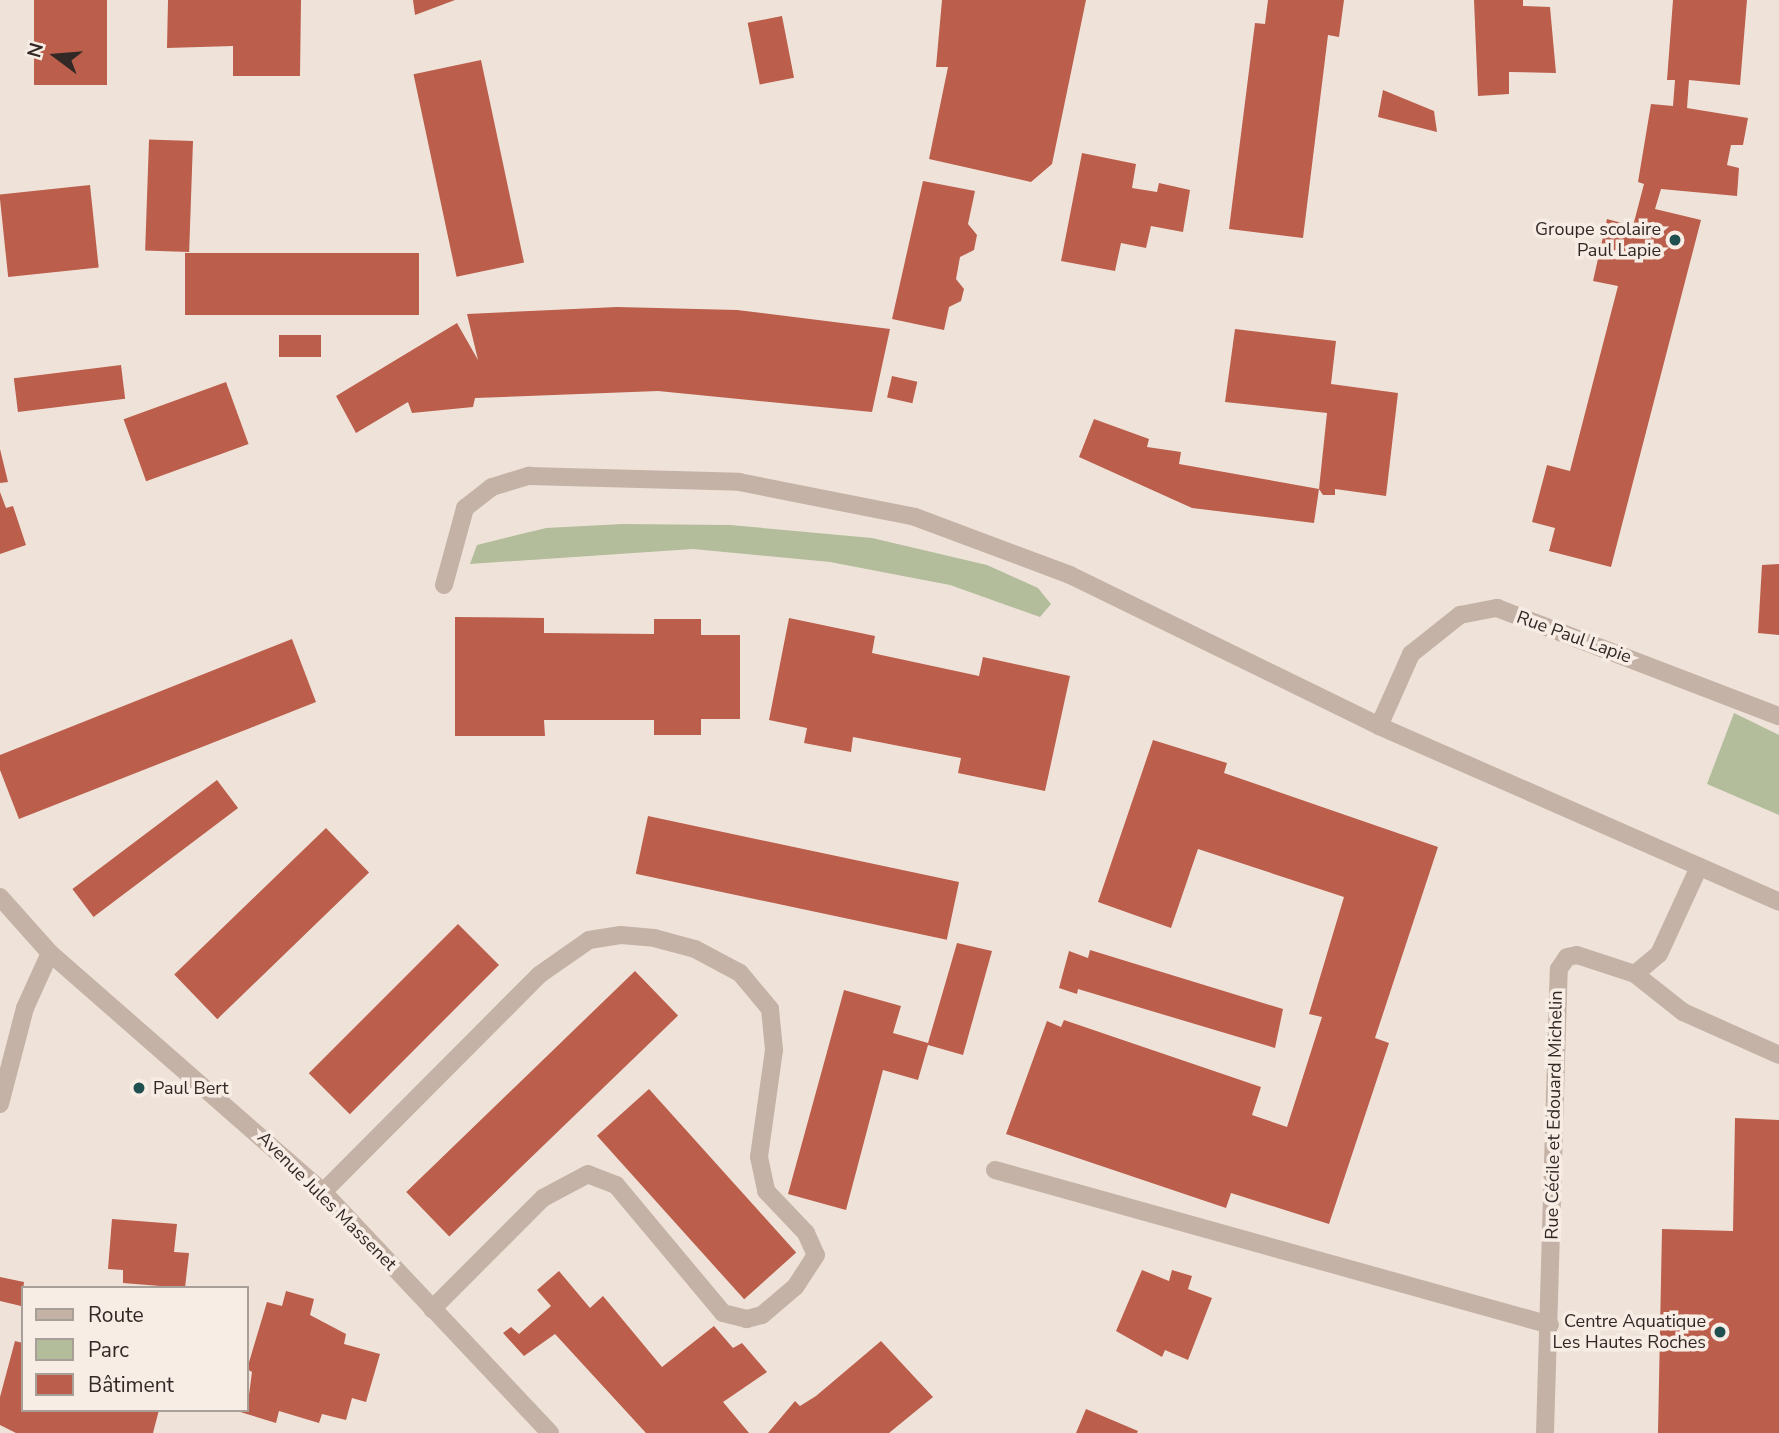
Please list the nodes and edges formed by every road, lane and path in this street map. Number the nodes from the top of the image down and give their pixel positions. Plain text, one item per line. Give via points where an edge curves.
1 (444, 585) dead end
2 (1779, 716) edge
3 (1380, 726) junction
4 (1699, 866) junction
5 (0, 897) edge
6 (1779, 902) edge
7 (50, 953) junction
8 (1635, 974) junction
9 (1779, 1055) edge
10 (0, 1104) edge
11 (995, 1170) dead end
12 (323, 1192) junction
13 (432, 1309) junction
14 (1550, 1325) junction
15 (550, 1433) edge
16 (1545, 1433) edge

1 - 3 street via 465,508 492,487 529,476 739,482 915,517 1070,575
2 - 3 street, Rue Paul Lapie via 1497,608 1460,615 1411,653
3 - 4 street
4 - 6 street
4 - 8 street via 1659,954
5 - 7 street, Avenue Jules Massenet
7 - 10 street via 24,1007
7 - 12 street, Avenue Jules Massenet
8 - 9 street via 1683,1012
8 - 14 street, Rue Cécile et Edouard Michelin via 1577,955 1567,957 1559,969 1550,1111
11 - 14 street
12 - 13 street, Avenue Jules Massenet
12 - 13 street via 539,975 589,940 621,935 654,938 695,949 740,973 770,1009 774,1050 760,1157 766,1191 806,1233 816,1255 796,1287 762,1315 747,1320 723,1313 616,1185 588,1174 543,1198
13 - 15 street, Avenue Jules Massenet
14 - 16 street, Rue Cécile et Edouard Michelin

